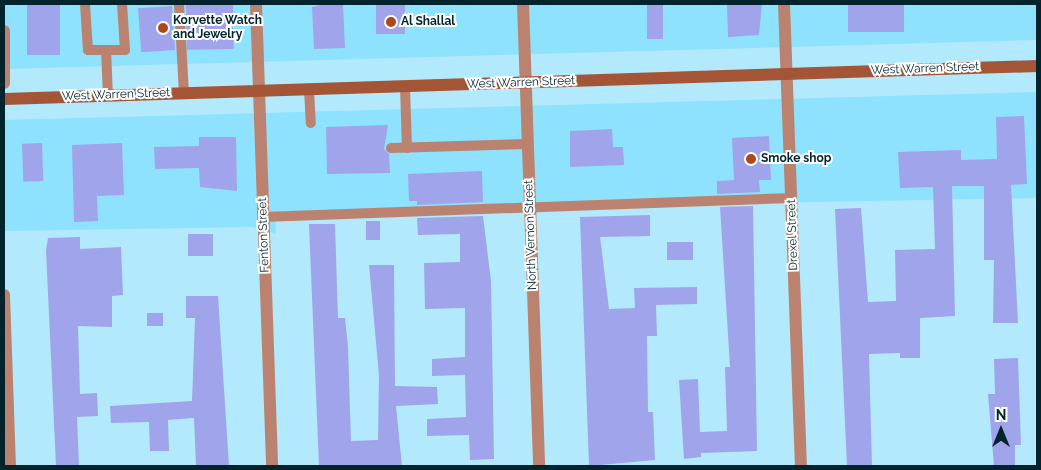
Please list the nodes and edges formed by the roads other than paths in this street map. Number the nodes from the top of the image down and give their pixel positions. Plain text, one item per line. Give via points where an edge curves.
1 (85, 4) edge
2 (122, 4) edge
3 (179, 4) edge
4 (256, 4) edge
5 (523, 4) edge
6 (784, 4) edge
7 (4, 32) edge
8 (4, 39) edge
9 (106, 50) junction
10 (1037, 66) edge
11 (788, 73) junction
12 (4, 83) edge
13 (526, 83) junction
14 (406, 86) junction
15 (309, 89) junction
16 (258, 91) junction
17 (184, 93) junction
18 (108, 96) junction
19 (4, 99) edge
20 (311, 124) dead end
21 (528, 144) junction
22 (391, 148) dead end
23 (407, 148) junction
24 (792, 198) junction
25 (530, 206) junction
26 (263, 216) junction
27 (4, 295) edge
28 (10, 466) edge
29 (272, 466) edge
30 (539, 466) edge
31 (801, 466) edge

1 - 9 lane via 88,50
2 - 9 lane via 125,50
3 - 17 lane
4 - 16 street, Fenton Street
5 - 13 street, North Vernon Street
6 - 11 street, Drexel Street
7 - 8 street
8 - 12 street
9 - 18 lane
10 - 11 main road, West Warren Street
11 - 13 main road, West Warren Street
11 - 24 street, Drexel Street
13 - 14 main road, West Warren Street
13 - 21 street, North Vernon Street
14 - 15 main road, West Warren Street
14 - 23 lane
15 - 16 main road, West Warren Street
15 - 20 lane
16 - 17 main road, West Warren Street
16 - 26 street, Fenton Street
17 - 18 main road, West Warren Street
18 - 19 main road, West Warren Street
21 - 23 lane
21 - 25 street, North Vernon Street
22 - 23 lane
24 - 25 lane
24 - 31 street, Drexel Street
25 - 26 lane
25 - 30 street, North Vernon Street
26 - 29 street, Fenton Street
27 - 28 street

